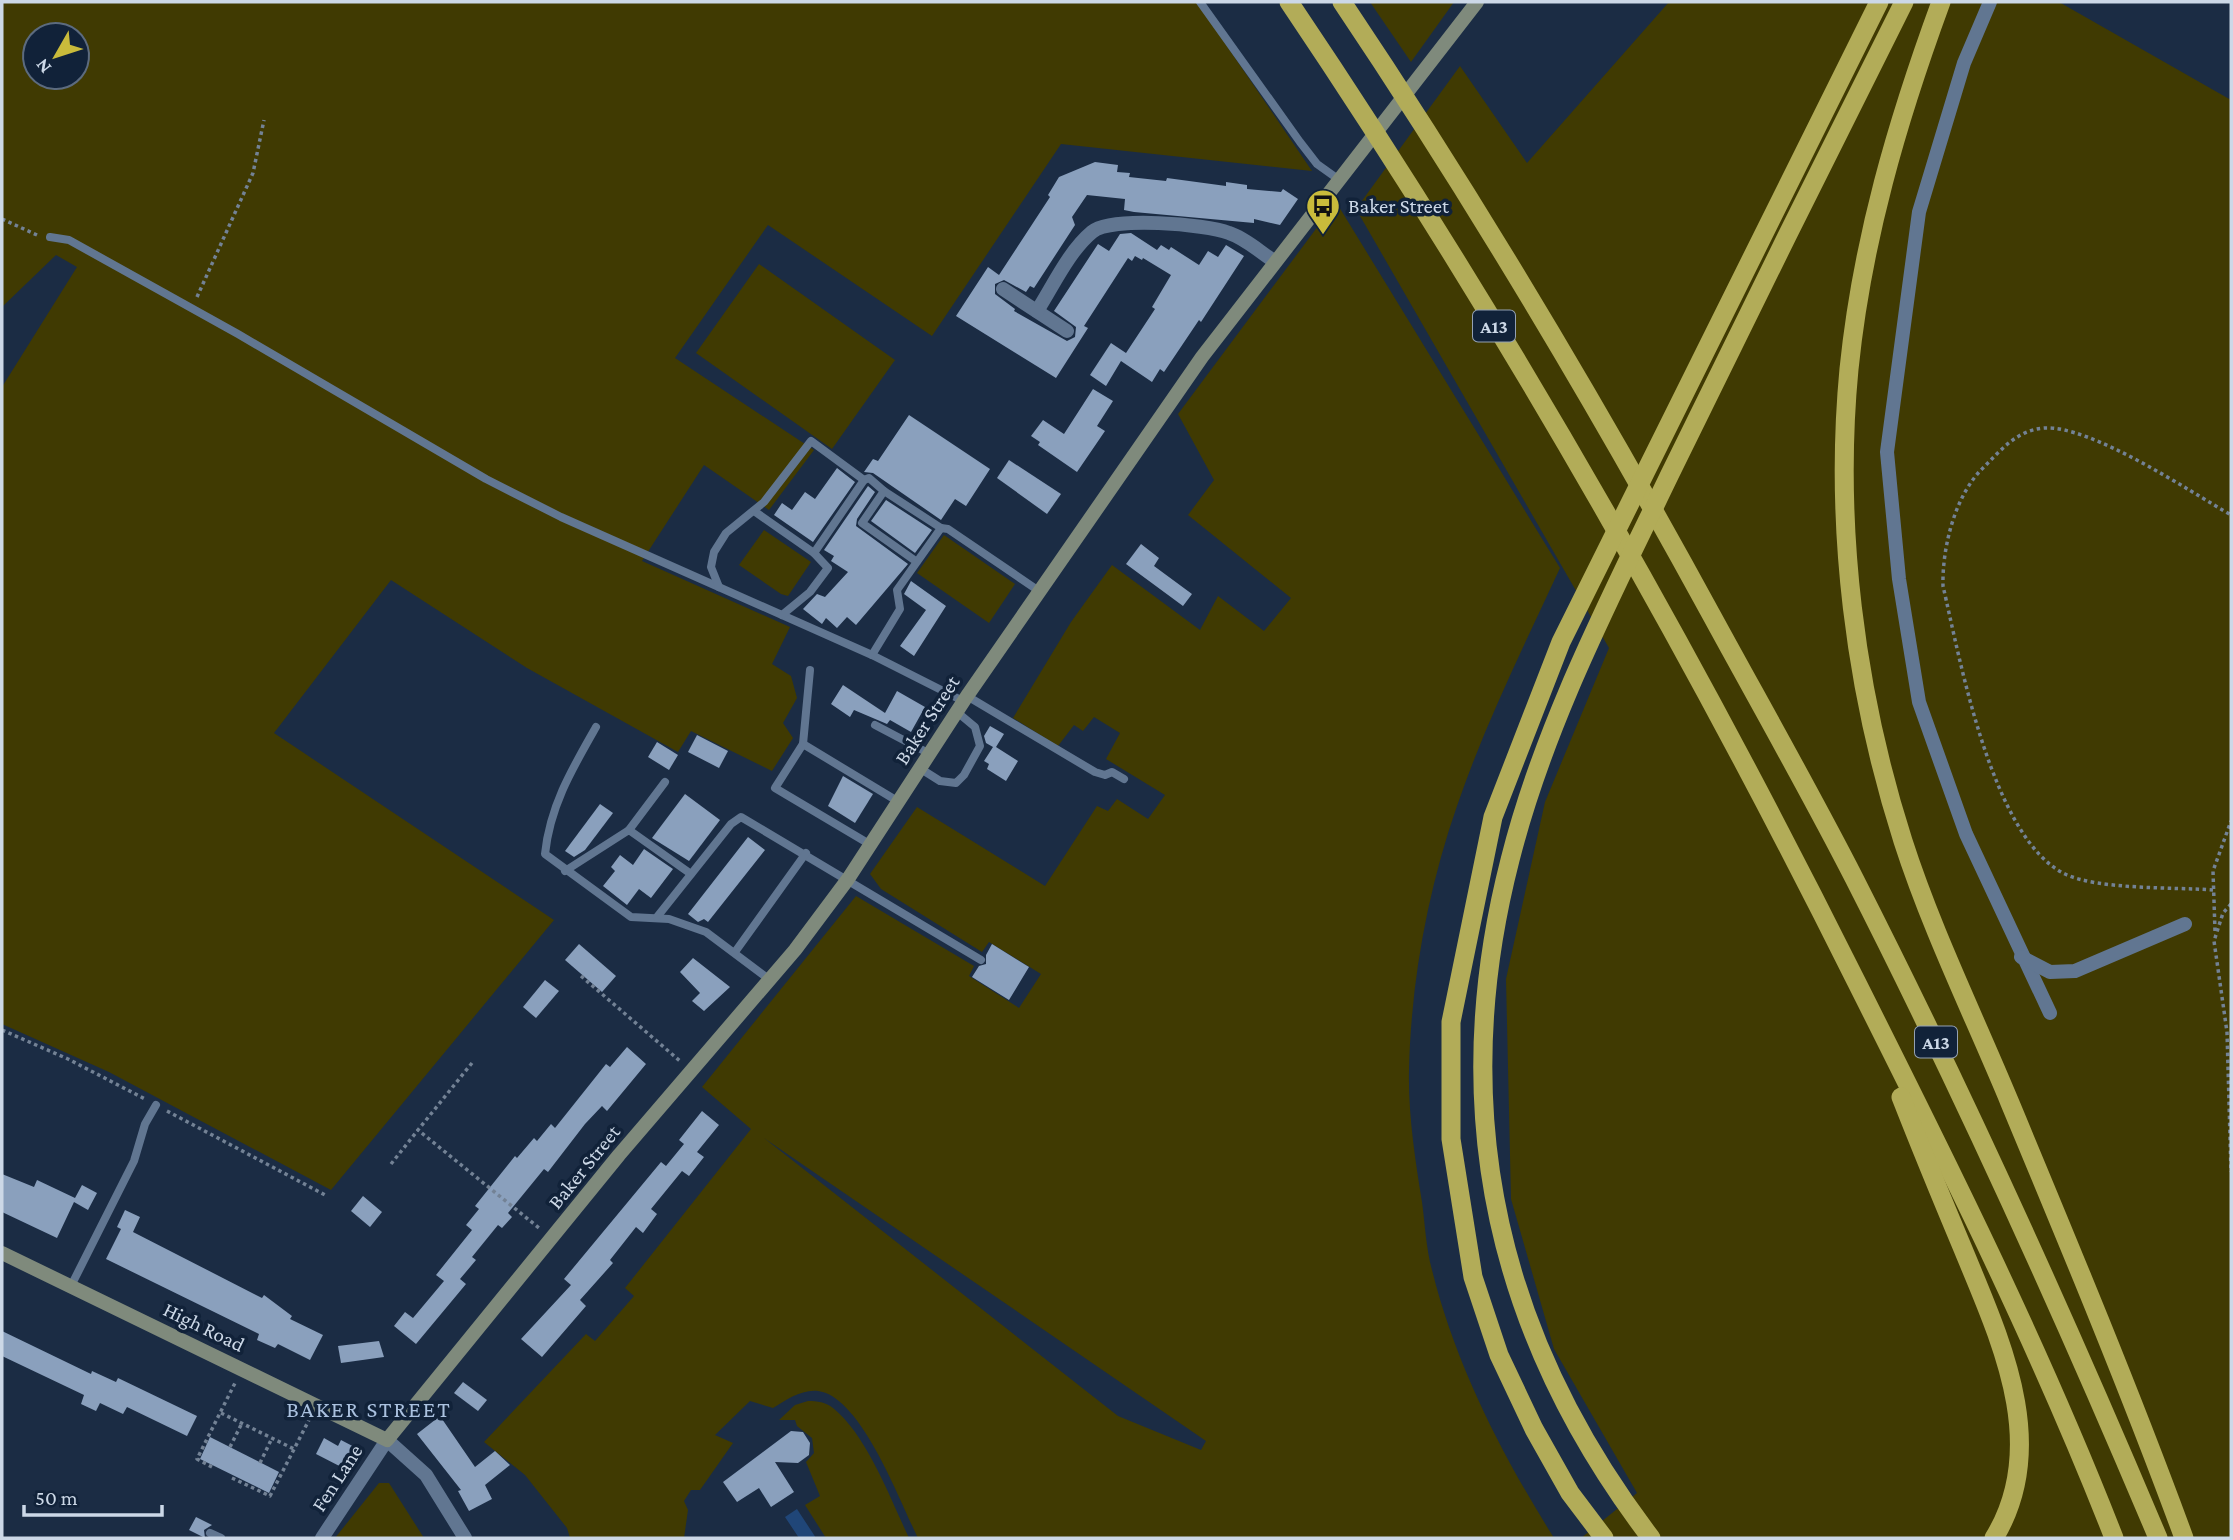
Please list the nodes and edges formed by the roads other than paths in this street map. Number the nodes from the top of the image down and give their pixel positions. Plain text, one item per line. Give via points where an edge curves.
1 (1200, 2) edge
2 (1289, 2) edge
3 (1342, 2) edge
4 (1477, 2) edge
5 (1879, 2) edge
6 (1904, 2) edge
7 (1941, 2) edge
8 (1990, 2) edge
9 (1338, 179) junction
10 (50, 237) road end
11 (1274, 261) junction
12 (1003, 289) dead end
13 (1037, 311) junction
14 (1068, 331) dead end
15 (864, 480) junction
16 (884, 491) junction
17 (754, 511) junction
18 (942, 528) junction
19 (814, 553) junction
20 (917, 562) junction
21 (719, 587) junction
22 (1039, 592) junction
23 (782, 615) junction
24 (872, 655) junction
25 (810, 670) dead end
26 (962, 703) junction
27 (875, 724) dead end
28 (596, 727) dead end
29 (803, 744) junction
30 (930, 754) junction
31 (921, 769) junction
32 (1125, 779) dead end
33 (665, 782) dead end
34 (899, 802) junction
35 (629, 830) junction
36 (871, 845) junction
37 (806, 853) junction
38 (565, 871) junction
39 (691, 874) junction
40 (848, 879) junction
41 (657, 917) junction
42 (2185, 924) dead end
43 (1833, 931) junction
44 (735, 952) junction
45 (2021, 957) junction
46 (981, 960) dead end
47 (771, 980) junction
48 (2050, 1013) dead end
49 (156, 1105) dead end
50 (2, 1253) edge
51 (71, 1286) junction
52 (387, 1440) junction
53 (210, 1533) dead end
54 (221, 1538) edge
55 (322, 1538) edge
56 (465, 1538) edge
57 (1604, 1538) edge
58 (1651, 1538) edge
59 (1994, 1538) edge
60 (2114, 1538) edge
61 (2158, 1538) edge
62 (2184, 1538) edge

1 - 9 lane via 1317,164
2 - 43 highway, A13 via 1407,179 1581,472 1660,608
3 - 61 highway, A13 via 1604,422 1852,874 1942,1054 2059,1307
4 - 9 main road, Baker Street
5 - 57 highway via 1561,642 1493,817 1454,1009 1451,1139 1473,1277 1499,1355 1534,1429 1570,1493
6 - 58 highway via 1686,442 1562,708 1510,859 1489,965 1482,1062 1486,1139 1496,1210 1515,1283 1527,1322 1580,1435
7 - 62 highway via 1887,162 1855,324 1845,477 1857,640 1888,790 1923,894 2143,1426
8 - 45 street via 1964,63 1919,212 1887,452 1899,579 1919,702 1966,834
9 - 11 main road, Baker Street
10 - 21 lane via 69,240 192,308 486,479
11 - 13 street via 1225,231 1128,221 1107,225 1081,244
11 - 22 main road, Baker Street
12 - 13 street
13 - 14 street
15 - 16 lane via 869,478
15 - 17 lane via 811,441
15 - 19 lane
16 - 18 lane
16 - 20 lane via 862,523
17 - 19 lane
17 - 21 lane via 726,533 714,552 711,567
18 - 20 lane
18 - 22 lane
19 - 23 lane via 828,568 810,592
20 - 24 lane via 897,590 900,609
21 - 23 lane
22 - 26 main road, Baker Street
23 - 24 lane
24 - 26 lane
25 - 29 lane
26 - 30 main road, Baker Street
26 - 31 lane via 980,746 964,775 956,783 940,781
26 - 32 lane via 1095,772 1112,772
27 - 30 lane
28 - 38 lane via 560,790 547,835 545,854
29 - 34 lane
29 - 36 lane via 775,788
30 - 31 main road, Baker Street
31 - 34 main road, Baker Street
33 - 35 lane
34 - 36 main road, Baker Street
35 - 38 lane
35 - 39 lane
36 - 40 main road, Baker Street
37 - 39 lane via 741,817
37 - 40 lane
37 - 44 lane
38 - 41 lane via 631,917
39 - 41 lane
40 - 46 lane
40 - 47 main road, Baker Street
41 - 44 lane via 706,932
42 - 45 street via 2075,971 2050,972
43 - 59 highway via 2010,1372 2019,1415 2017,1480
43 - 60 highway, A13 via 2023,1324
44 - 47 lane
45 - 48 street
47 - 52 main road, Baker Street
49 - 51 lane via 134,1161
50 - 51 main road, High Road
51 - 52 main road, High Road
52 - 55 street, Fen Lane
52 - 56 street via 426,1475
53 - 54 lane

